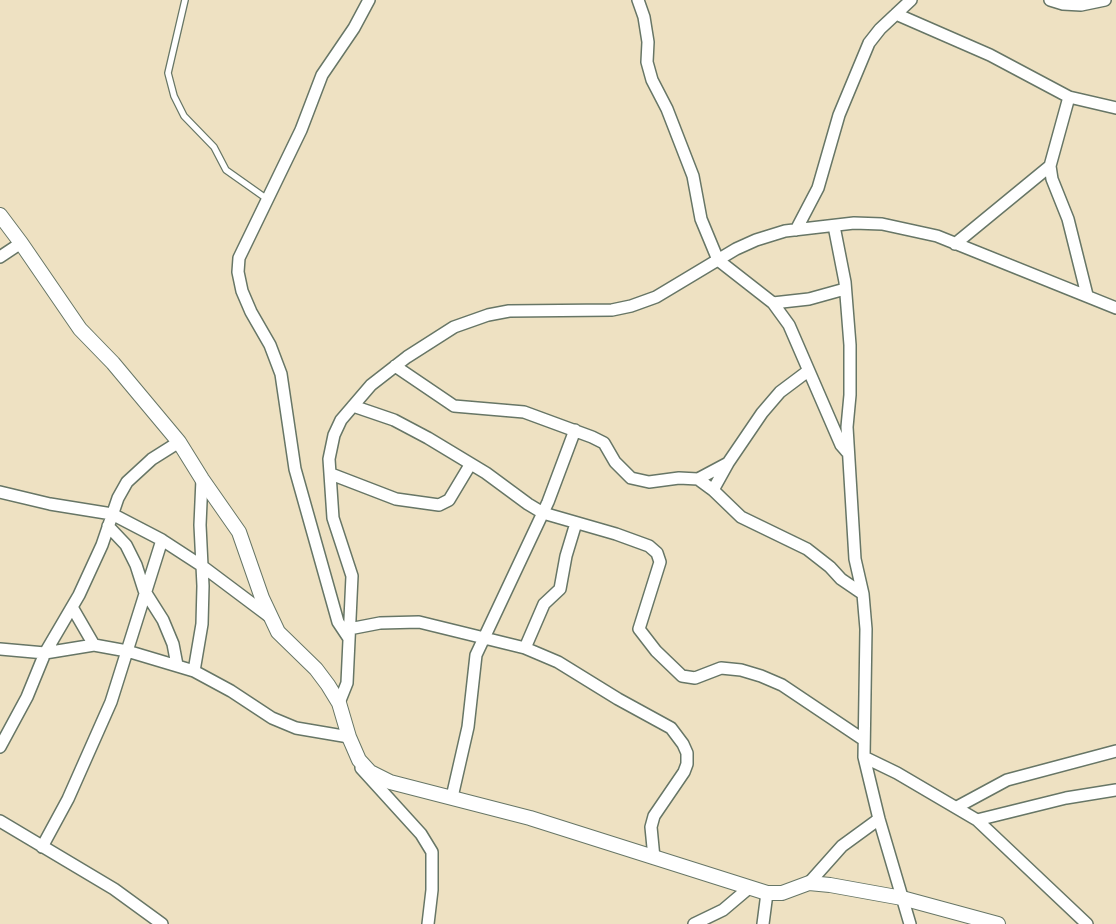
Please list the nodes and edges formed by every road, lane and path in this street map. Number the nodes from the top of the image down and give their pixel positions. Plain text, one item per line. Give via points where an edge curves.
1 (185, 0) edge
2 (369, 0) edge
3 (638, 0) edge
4 (911, 0) edge
5 (1050, 0) edge
6 (1105, 0) edge
7 (896, 14) junction
8 (1069, 97) junction
9 (1116, 108) edge
10 (1050, 166) junction
11 (267, 199) junction
12 (0, 216) edge
13 (834, 226) junction
14 (796, 230) junction
15 (22, 243) junction
16 (956, 244) junction
17 (0, 257) edge
18 (718, 260) junction
19 (845, 289) junction
20 (1087, 295) junction
21 (773, 304) junction
22 (1115, 305) edge
23 (395, 366) junction
24 (808, 371) junction
25 (353, 406) junction
26 (575, 430) junction
27 (179, 442) junction
28 (848, 453) junction
29 (728, 463) junction
30 (470, 465) junction
31 (331, 474) junction
32 (698, 479) junction
33 (202, 480) junction
34 (714, 490) junction
35 (0, 492) edge
36 (543, 513) junction
37 (112, 514) junction
38 (576, 523) junction
39 (108, 526) junction
40 (162, 540) junction
41 (202, 566) junction
42 (144, 590) junction
43 (864, 594) junction
44 (72, 607) junction
45 (271, 618) junction
46 (349, 634) junction
47 (484, 637) junction
48 (94, 645) junction
49 (525, 648) junction
50 (0, 649) edge
51 (127, 651) junction
52 (45, 653) junction
53 (177, 665) junction
54 (194, 671) junction
55 (339, 703) junction
56 (4, 734) edge
57 (348, 737) junction
58 (864, 740) junction
59 (0, 747) edge
60 (1116, 751) edge
61 (864, 758) junction
62 (359, 760) junction
63 (1116, 790) edge
64 (452, 797) junction
65 (957, 806) junction
66 (878, 819) junction
67 (977, 820) junction
68 (0, 821) edge
69 (42, 847) junction
70 (654, 858) junction
71 (809, 883) junction
72 (749, 888) junction
73 (767, 893) junction
74 (902, 898) junction
75 (162, 924) edge
76 (428, 924) edge
77 (694, 924) edge
78 (763, 924) edge
79 (910, 924) edge
80 (998, 924) edge
81 (1087, 924) edge

1 - 11 lane via 168,73 174,96 184,116 214,147 226,170
2 - 11 street via 322,75 301,130
3 - 18 street via 644,17 647,62 652,80 693,176 702,219
4 - 7 street
5 - 6 street via 1081,5
7 - 8 street via 990,55
7 - 14 street via 869,43 860,60 839,115 818,188
8 - 9 street
8 - 10 street
10 - 16 street
10 - 20 street via 1068,219
11 - 46 street via 239,258 238,272 245,298 281,374 295,469 338,622
12 - 15 street
13 - 14 street
13 - 16 street via 882,224 937,236
13 - 19 street
14 - 18 street via 756,240
15 - 17 street
15 - 27 street via 80,329
16 - 20 street
18 - 21 street
18 - 23 street via 656,297 631,306 612,310 509,311 488,315 454,327
19 - 21 street
19 - 28 street via 850,345
20 - 22 street
21 - 24 street via 789,325
23 - 25 street via 370,385
23 - 26 street via 454,406 524,412
24 - 28 street via 841,445
24 - 29 street via 780,392
25 - 30 street via 394,420
25 - 31 street via 334,435
26 - 32 street via 604,444 615,462 631,478 649,482
26 - 36 street
27 - 33 street
27 - 37 street via 152,459 127,482
28 - 43 street via 855,559
29 - 32 street
29 - 34 street
30 - 31 street via 449,500 439,506 396,499
30 - 36 street
31 - 46 street via 333,518 351,569
32 - 34 street
33 - 41 street
33 - 45 street via 239,532
34 - 43 street via 741,517 807,549
35 - 37 street
36 - 38 street
36 - 47 street
37 - 39 street
37 - 40 street
38 - 49 street via 560,589 544,604
38 - 58 street via 631,539 657,553 659,571 639,629 678,673 695,678 714,669 726,668 761,676 782,685
39 - 42 street via 126,545
39 - 44 street
40 - 41 street
40 - 42 street
41 - 45 street
41 - 54 street via 202,624
42 - 51 street
42 - 53 street via 163,620
43 - 58 street
44 - 48 street
44 - 52 street
45 - 55 street via 284,638 316,669
46 - 47 street via 380,623 419,622
46 - 55 street via 347,683
47 - 49 street
47 - 64 street via 476,655 468,727
48 - 51 street
48 - 52 street
49 - 70 street via 558,662 618,699 664,722 683,744 687,753 686,768 662,803 651,827
50 - 52 street
51 - 53 street
51 - 69 street via 91,748
52 - 56 street via 27,697
53 - 54 street
54 - 57 street via 272,718 313,732
55 - 57 street
56 - 59 street
57 - 62 street
58 - 61 street
60 - 65 street via 1007,780
61 - 65 street
61 - 66 street
62 - 64 street via 370,772 390,782
62 - 76 street via 362,771 421,834 432,852
63 - 67 street via 1066,798
64 - 70 street
65 - 67 street
66 - 71 street via 842,846
66 - 74 street
67 - 81 street
68 - 69 street
69 - 75 street via 114,889
70 - 72 street
71 - 73 street via 782,893
71 - 74 street
72 - 73 street
72 - 77 street via 723,910
73 - 78 street
74 - 79 street
74 - 80 street

